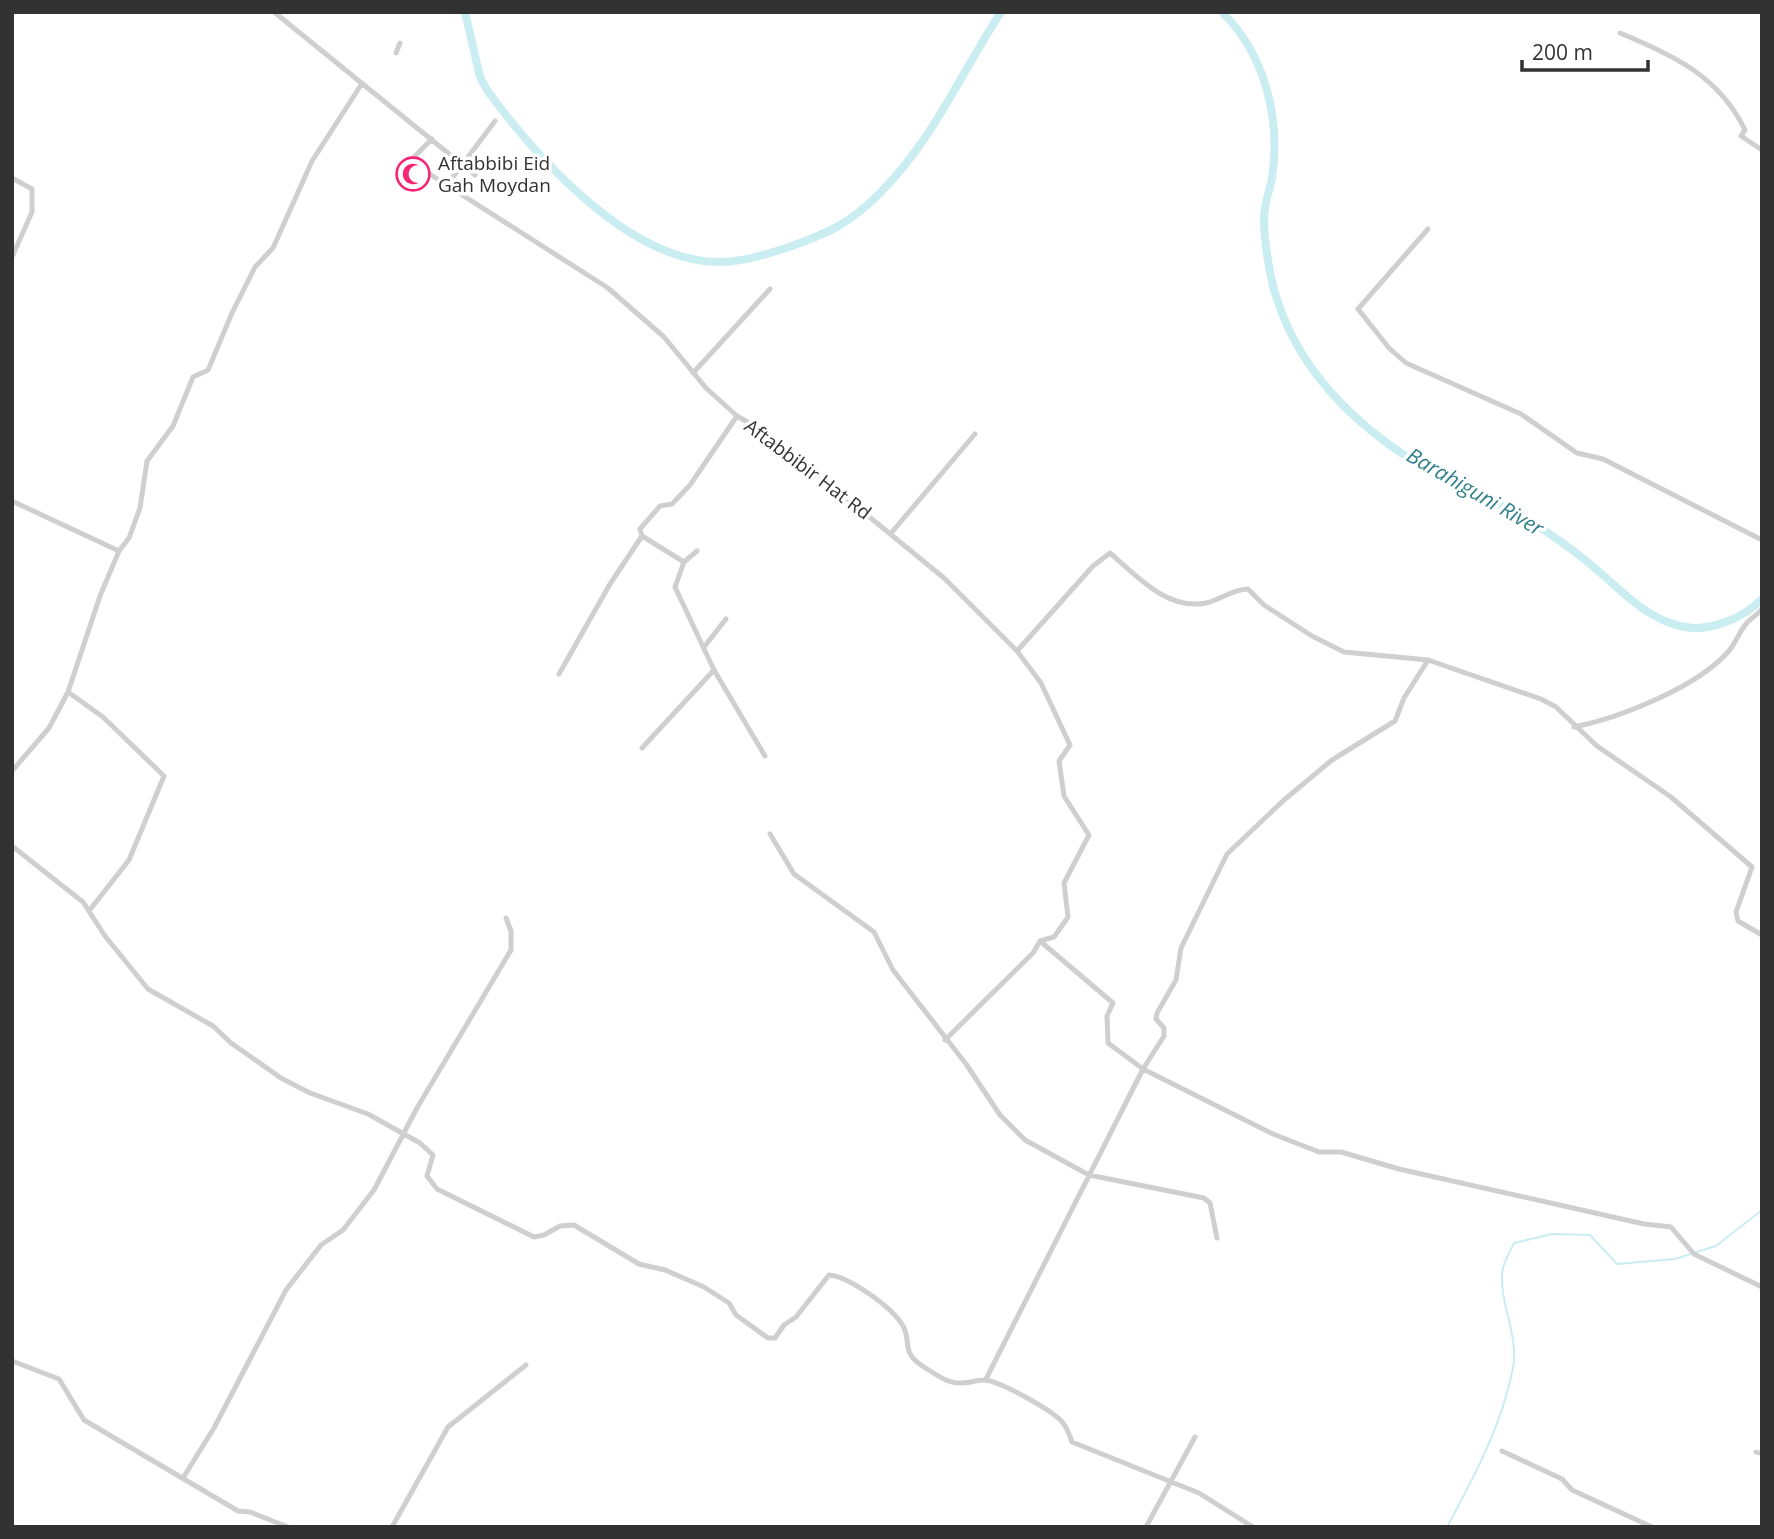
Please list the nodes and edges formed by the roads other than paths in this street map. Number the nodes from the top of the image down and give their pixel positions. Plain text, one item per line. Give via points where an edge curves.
1 (274, 12) edge
2 (1620, 33) dead end
3 (400, 43) dead end
4 (396, 53) dead end
5 (361, 85) junction
6 (495, 121) dead end
7 (432, 139) junction
8 (1762, 150) edge
9 (462, 162) junction
10 (475, 175) dead end
11 (12, 178) edge
12 (447, 185) junction
13 (1428, 229) dead end
14 (12, 257) edge
15 (769, 289) dead end
16 (693, 373) junction
17 (737, 416) junction
18 (975, 434) dead end
19 (12, 501) edge
20 (892, 532) junction
21 (642, 536) junction
22 (1762, 540) edge
23 (119, 551) junction
24 (697, 551) dead end
25 (684, 562) junction
26 (1762, 609) edge
27 (726, 619) dead end
28 (704, 647) junction
29 (1017, 651) junction
30 (1428, 660) junction
31 (714, 670) junction
32 (559, 674) dead end
33 (68, 692) junction
34 (1574, 727) junction
35 (642, 748) dead end
36 (765, 756) dead end
37 (12, 771) edge
38 (770, 834) dead end
39 (12, 846) edge
40 (89, 911) junction
41 (506, 918) dead end
42 (1762, 935) edge
43 (1040, 941) junction
44 (945, 1040) junction
45 (1143, 1069) junction
46 (404, 1133) junction
47 (1089, 1175) junction
48 (1217, 1238) dead end
49 (1762, 1287) edge
50 (12, 1361) edge
51 (526, 1365) dead end
52 (986, 1379) junction
53 (1195, 1437) dead end
54 (1502, 1451) dead end
55 (183, 1478) junction
56 (1171, 1481) junction
57 (288, 1527) edge
58 (392, 1527) edge
59 (1146, 1527) edge
60 (1253, 1527) edge
61 (1652, 1527) edge

1 - 5 street
2 - 8 street via 1677,57 1712,83 1735,110 1745,130 1741,136
3 - 4 street
5 - 7 street
5 - 23 street via 312,162 273,248 255,267 208,370 194,377 173,426 147,461 140,508
6 - 9 street
7 - 9 street
7 - 12 street, Aftabbibir Hat Rd via 413,158
9 - 10 street
9 - 12 street
11 - 14 street via 33,189 32,212
12 - 16 street, Aftabbibir Hat Rd via 608,288 664,337
13 - 22 street via 1358,309 1396,356 1521,414 1577,453 1603,459
15 - 16 street
16 - 17 street, Aftabbibir Hat Rd
17 - 20 street, Aftabbibir Hat Rd via 768,434
17 - 21 street via 690,485 672,504 660,506 640,529
18 - 20 street
19 - 23 street
20 - 29 street, Aftabbibir Hat Rd
21 - 25 street
21 - 32 street
23 - 33 street
24 - 25 street
25 - 28 street via 675,587
26 - 34 street via 1708,670 1653,699
27 - 28 street
28 - 31 street
29 - 30 street via 1110,553 1157,592 1184,603 1205,603 1248,589 1273,612 1344,652
29 - 43 street, Aftabbibir Hat Rd via 1041,683 1069,741 1059,761 1062,790 1089,835 1064,887 1068,917 1054,937
30 - 34 street via 1541,699 1556,707
30 - 45 street via 1395,721 1332,760 1220,864 1181,948 1176,980 1157,1013 1164,1036
31 - 35 street
31 - 36 street
33 - 37 street via 49,728
33 - 40 street via 103,717 164,776 129,860
34 - 42 street via 1671,797 1752,867 1736,912 1738,921
38 - 44 street via 794,874 874,932 893,970
39 - 40 street
40 - 46 street via 148,989 213,1026 281,1078
41 - 46 street via 511,950
43 - 44 street
43 - 45 street via 1113,1003 1107,1016 1108,1043
44 - 47 street via 1016,1133 1047,1155
45 - 47 street
45 - 49 street via 1272,1134 1319,1152 1341,1152 1399,1169 1671,1227 1693,1254
46 - 52 street via 433,1155 427,1176 437,1189 534,1237 574,1225 639,1264 704,1287 768,1338 775,1338 825,1278 833,1275 862,1288 902,1324 906,1349 919,1364 947,1381 961,1384
46 - 55 street via 363,1208 321,1245 286,1290
47 - 48 street via 1204,1198 1210,1203
47 - 52 street
50 - 55 street via 59,1379 85,1420
51 - 58 street via 448,1427
52 - 56 street via 1050,1410 1064,1424 1072,1442
53 - 56 street
54 - 61 street
55 - 57 street via 238,1511
56 - 59 street
56 - 60 street

